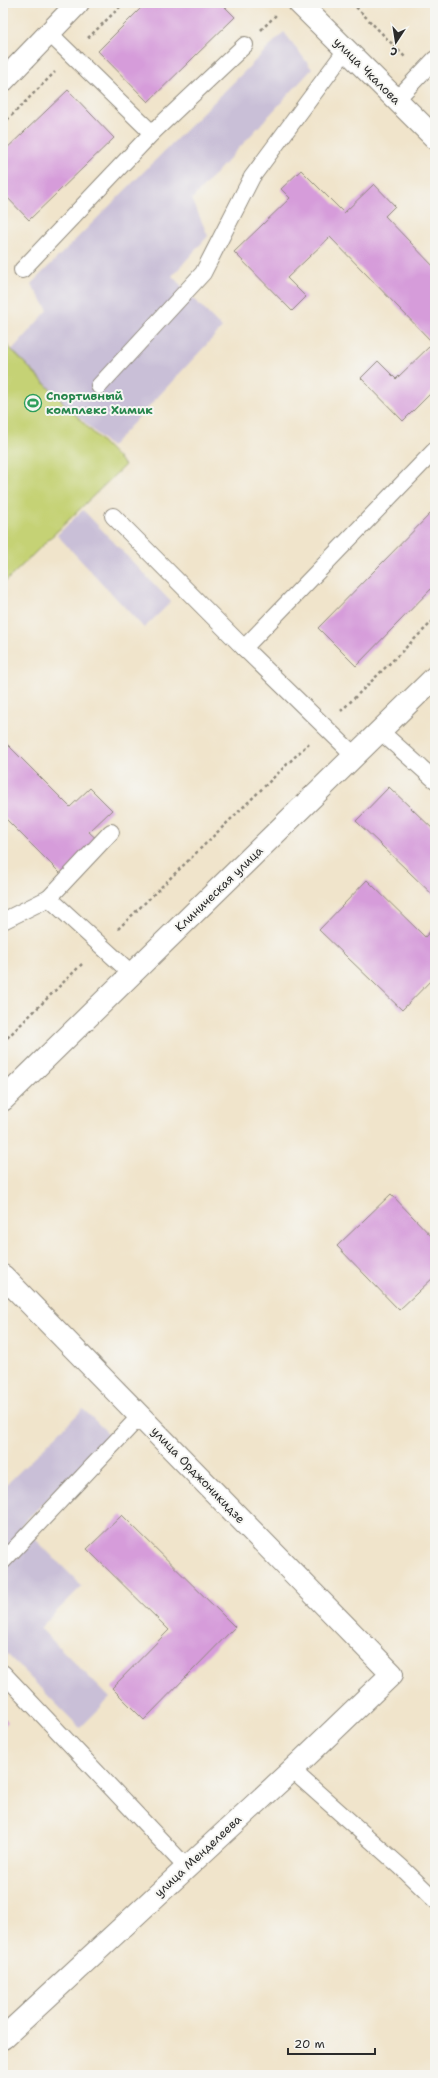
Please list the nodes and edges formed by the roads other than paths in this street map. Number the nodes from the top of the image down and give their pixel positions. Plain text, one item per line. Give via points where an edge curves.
1 (78, 3) edge
2 (299, 3) edge
3 (49, 33) junction
4 (245, 45) road end
5 (346, 50) junction
6 (435, 59) edge
7 (3, 81) edge
8 (396, 100) junction
9 (152, 133) junction
10 (435, 138) edge
11 (22, 270) dead end
12 (99, 386) dead end
13 (435, 450) edge
14 (113, 516) dead end
15 (244, 648) junction
16 (435, 677) edge
17 (380, 731) junction
18 (355, 756) junction
19 (435, 780) edge
20 (111, 832) dead end
21 (49, 898) junction
22 (3, 921) edge
23 (132, 974) junction
24 (3, 1100) edge
25 (3, 1276) edge
26 (140, 1416) junction
27 (3, 1561) edge
28 (3, 1673) edge
29 (392, 1674) joint
30 (292, 1770) junction
31 (186, 1867) junction
32 (435, 1900) edge
33 (3, 2038) edge

1 - 3 street
2 - 5 street, улица Чкалова
3 - 7 street
3 - 9 lane
4 - 9 lane
5 - 8 street, улица Чкалова
5 - 12 lane via 252,176 203,272
6 - 8 lane
8 - 10 street, улица Чкалова
9 - 11 lane
13 - 15 lane
14 - 15 lane
15 - 18 lane
16 - 17 street, Клиническая улица
17 - 18 street, Клиническая улица
17 - 19 lane
18 - 23 street, Клиническая улица
20 - 21 lane
21 - 22 lane
21 - 23 lane
23 - 24 street, Клиническая улица
25 - 26 street, улица Орджоникидзе
26 - 27 lane
26 - 29 street, улица Орджоникидзе
28 - 31 lane
29 - 30 street, улица Менделеева
30 - 31 street, улица Менделеева
30 - 32 lane
31 - 33 street, улица Менделеева

